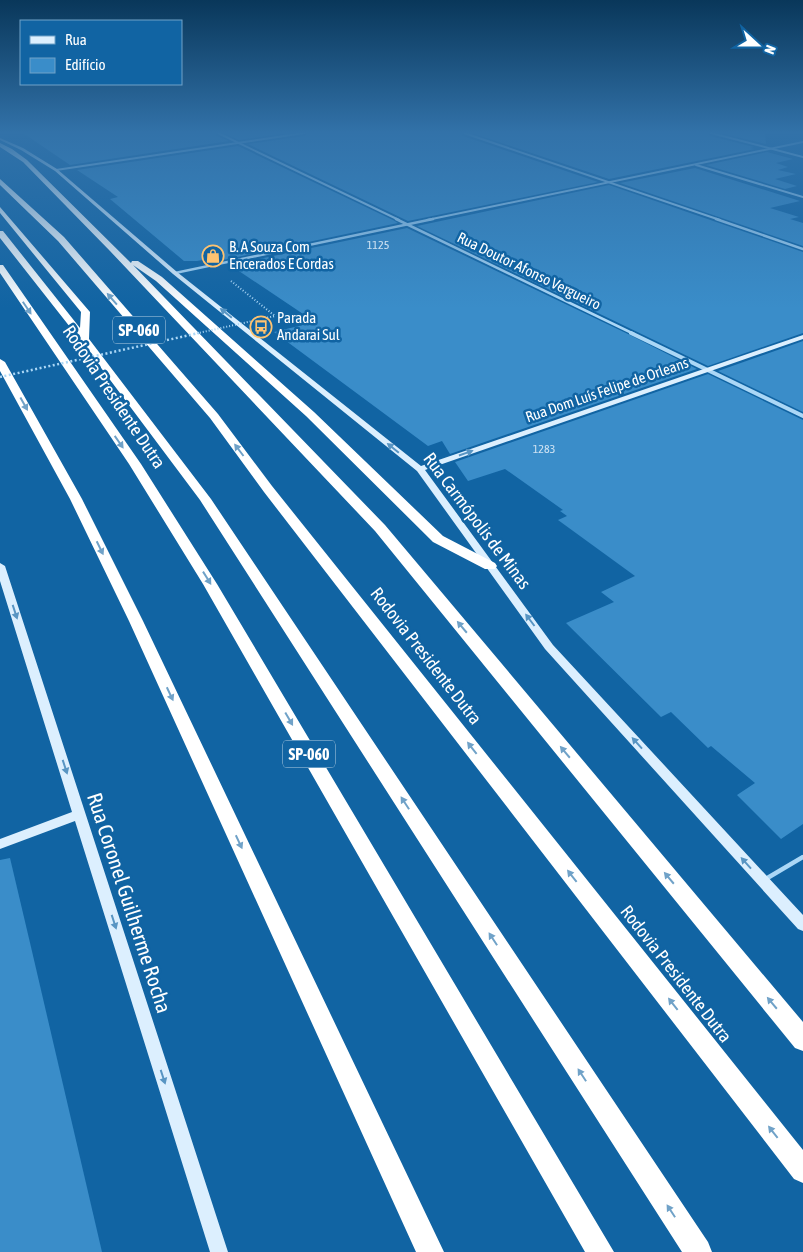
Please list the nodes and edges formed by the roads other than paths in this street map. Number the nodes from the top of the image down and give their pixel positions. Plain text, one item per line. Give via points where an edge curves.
1 (11, 191) edge
2 (55, 191) edge
3 (81, 191) edge
4 (340, 191) edge
5 (568, 191) edge
6 (635, 191) edge
7 (784, 191) edge
8 (803, 197) edge
9 (1, 210) edge
10 (408, 224) junction
11 (0, 233) edge
12 (113, 249) junction
13 (803, 249) edge
14 (0, 267) edge
15 (175, 273) junction
16 (803, 337) edge
17 (84, 339) junction
18 (0, 362) edge
19 (706, 370) junction
20 (803, 416) edge
21 (420, 469) junction
22 (0, 566) edge
23 (490, 566) junction
24 (80, 814) junction
25 (0, 844) edge
26 (803, 857) edge
27 (763, 881) junction
28 (803, 925) edge
29 (803, 1040) edge
30 (803, 1170) edge
31 (219, 1252) edge
32 (430, 1252) edge
33 (600, 1252) edge
34 (698, 1252) edge

30 -> 1 highway, Rodovia Presidente Dutra / SP-060 via 274,497 214,416 60,239
2 - 12 highway
3 - 15 main road, Rua Carmópolis de Minas
4 - 10 street, Rua Doutor Afonso Vergueiro
5 - 10 street
6 - 13 street
7 - 8 street
9 - 17 highway via 86,312
10 - 15 street
10 - 19 street, Rua Doutor Afonso Vergueiro
11 - 17 highway, Rodovia Presidente Dutra / SP-060
12 - 23 highway via 159,279 224,337 310,414 438,539
29 -> 12 highway via 380,528
14 -> 33 highway, Rodovia Presidente Dutra / SP-060 via 135,464 210,584
21 -> 15 main road, Rua Carmópolis de Minas
16 - 19 main road, Rua Dom Luís Felipe de Orleans
34 -> 17 highway, Rodovia Presidente Dutra / SP-060 via 205,499
18 -> 32 highway via 76,499 136,621
19 - 20 street, Rua Doutor Afonso Vergueiro
21 -> 19 main road, Rua Dom Luís Felipe de Orleans
21 - 23 main road, Rua Carmópolis de Minas
22 -> 24 main road, Rua Coronel Guilherme Rocha
27 -> 23 main road, Rua Carmópolis de Minas via 550,646
24 - 25 main road
24 -> 31 main road, Rua Coronel Guilherme Rocha
26 - 27 lane
27 - 28 main road, Rua Carmópolis de Minas

